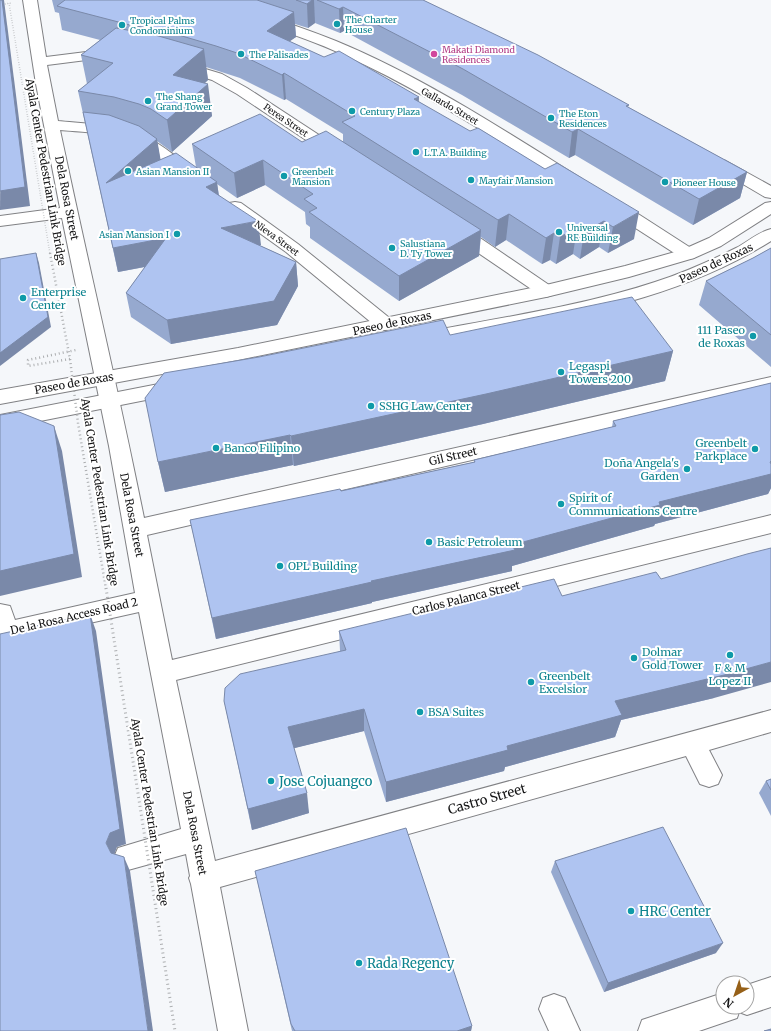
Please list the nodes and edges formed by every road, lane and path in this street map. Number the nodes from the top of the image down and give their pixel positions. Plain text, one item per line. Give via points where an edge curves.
1 (30, 0) edge
2 (9, 3) dead end
3 (252, 16) edge
4 (123, 53) edge
5 (163, 60) edge
6 (40, 62) junction
7 (217, 77) junction
8 (200, 88) edge
9 (52, 125) junction
10 (711, 159) edge
11 (348, 160) edge
12 (204, 184) edge
13 (587, 190) edge
14 (771, 193) edge
15 (222, 198) edge
16 (600, 198) edge
17 (771, 207) edge
18 (70, 212) junction
19 (0, 221) edge
20 (442, 221) edge
21 (771, 234) edge
22 (688, 254) junction
23 (546, 291) junction
24 (385, 324) junction
25 (406, 342) edge
26 (98, 346) junction
27 (70, 358) junction
28 (200, 383) edge
29 (771, 384) edge
30 (107, 389) junction
31 (0, 397) edge
32 (0, 422) edge
33 (771, 524) edge
34 (135, 529) junction
35 (148, 600) junction
36 (3, 626) edge
37 (162, 673) junction
38 (771, 721) edge
39 (692, 743) junction
40 (709, 775) dead end
41 (197, 838) junction
42 (128, 857) dead end
43 (203, 878) junction
44 (771, 992) edge
45 (755, 997) edge
46 (715, 1011) edge
47 (175, 1031) edge
48 (233, 1031) edge
49 (653, 1031) edge

1 - 6 street, Dela Rosa Street
2 - 27 path, Ayala Center Pedestrian Link Bridge, bridge via 43,219
3 - 13 street, Gallardo Street via 332,45 389,71 453,107
4 - 6 street
5 - 7 street, Perea Street
6 - 9 street, Dela Rosa Street
7 - 8 street
7 - 11 street, Perea Street
9 - 12 street via 111,131 139,140 150,145
9 - 18 street, Dela Rosa Street
10 - 14 street
15 - 24 street, Nieva Street via 292,248
16 - 22 street
17 - 22 street, Paseo de Roxas via 715,242
18 - 19 street
18 - 26 street, Dela Rosa Street
20 - 23 street
21 - 25 street, Paseo de Roxas via 734,257 683,280 655,289
22 - 23 street, Paseo de Roxas
23 - 24 street, Paseo de Roxas
24 - 30 street, Paseo de Roxas via 238,354
26 - 27 path via 28,360 28,366
26 - 30 street, Dela Rosa Street
27 - 47 path, Ayala Center Pedestrian Link Bridge, bridge via 78,423
28 - 30 street, Paseo de Roxas
29 - 34 street, Gil Street
30 - 31 street, Paseo de Roxas
30 - 32 street, Paseo de Roxas
30 - 34 street, Dela Rosa Street
33 - 37 street, Carlos Palanca Street
34 - 35 street, Dela Rosa Street
35 - 36 street, De la Rosa Access Road 2
35 - 37 street, Dela Rosa Street
37 - 41 street, Dela Rosa Street
38 - 39 street, Castro Street
39 - 40 street
39 - 43 street, Castro Street
41 - 42 street
41 - 43 street, Dela Rosa Street
43 - 48 street, Dela Rosa Street
44 - 45 street
46 - 49 street

